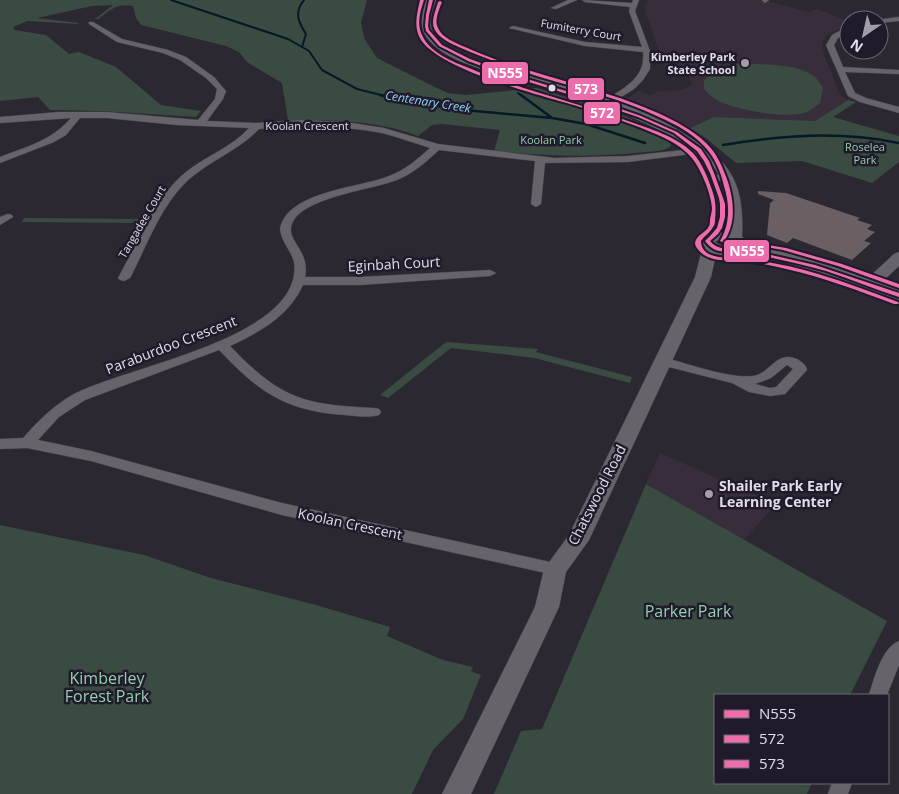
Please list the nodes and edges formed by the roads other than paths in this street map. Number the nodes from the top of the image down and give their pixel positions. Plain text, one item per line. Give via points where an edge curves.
1 (430, 0) edge
2 (574, 0) edge
3 (585, 0) edge
4 (635, 2) edge
5 (554, 8) dead end
6 (91, 22) dead end
7 (513, 28) dead end
8 (839, 32) edge
9 (646, 50) junction
10 (839, 69) junction
11 (899, 72) edge
12 (605, 104) junction
13 (899, 110) edge
14 (78, 115) junction
15 (0, 120) edge
16 (201, 123) junction
17 (256, 126) junction
18 (437, 147) junction
19 (699, 150) junction
20 (0, 160) edge
21 (540, 160) junction
22 (722, 180) junction
23 (536, 204) dead end
24 (712, 241) junction
25 (736, 246) junction
26 (899, 257) edge
27 (490, 273) dead end
28 (124, 278) dead end
29 (703, 278) junction
30 (300, 281) junction
31 (871, 284) junction
32 (899, 295) edge
33 (221, 344) junction
34 (662, 361) junction
35 (737, 380) dead end
36 (374, 412) dead end
37 (27, 443) junction
38 (0, 444) edge
39 (555, 569) junction
40 (899, 648) edge
41 (878, 694) edge
42 (456, 794) edge

1 - 12 street, Chatswood Road via 427,31 448,50 480,65
2 - 5 street
3 - 4 street
4 - 9 street via 632,11
6 - 16 street via 124,42 180,56 218,84 222,91 220,99
7 - 9 street, Fumiterry Court via 585,44
8 - 10 street via 830,45
9 - 12 street via 648,66 643,76
10 - 11 street
10 - 13 street via 851,94
12 - 19 street, Chatswood Road via 662,125
14 - 15 street, Koolan Crescent
14 - 16 street, Koolan Crescent
14 - 20 street via 63,133 51,140
16 - 17 street, Koolan Crescent
17 - 18 street, Koolan Crescent via 346,125 384,131
17 - 28 street, Tangadee Court via 178,184
18 - 21 street, Koolan Crescent
18 - 30 street via 395,178 321,198 293,214 285,234 298,254
19 - 21 street, Koolan Crescent via 598,161
19 - 22 street, Chatswood Road
21 - 23 street
22 - 24 street, Chatswood Road via 724,210 721,226
22 - 25 street, Chatswood Road via 736,219
24 - 25 street via 719,251
24 - 29 street, Chatswood Road
25 - 29 street, Chatswood Road
25 - 31 street
26 - 31 street
27 - 30 street, Eginbah Court via 360,281
29 - 34 street, Chatswood Road
30 - 33 street, Paraburdoo Crescent via 292,296 273,316
31 - 32 street
33 - 36 street via 278,395 338,411
33 - 37 street, Paraburdoo Crescent via 86,394 50,417
34 - 35 street
34 - 39 street, Chatswood Road via 578,540
37 - 38 street, Koolan Crescent
37 - 39 street, Koolan Crescent via 91,456 282,509
39 - 42 street, Chatswood Road via 547,607
40 - 41 street

